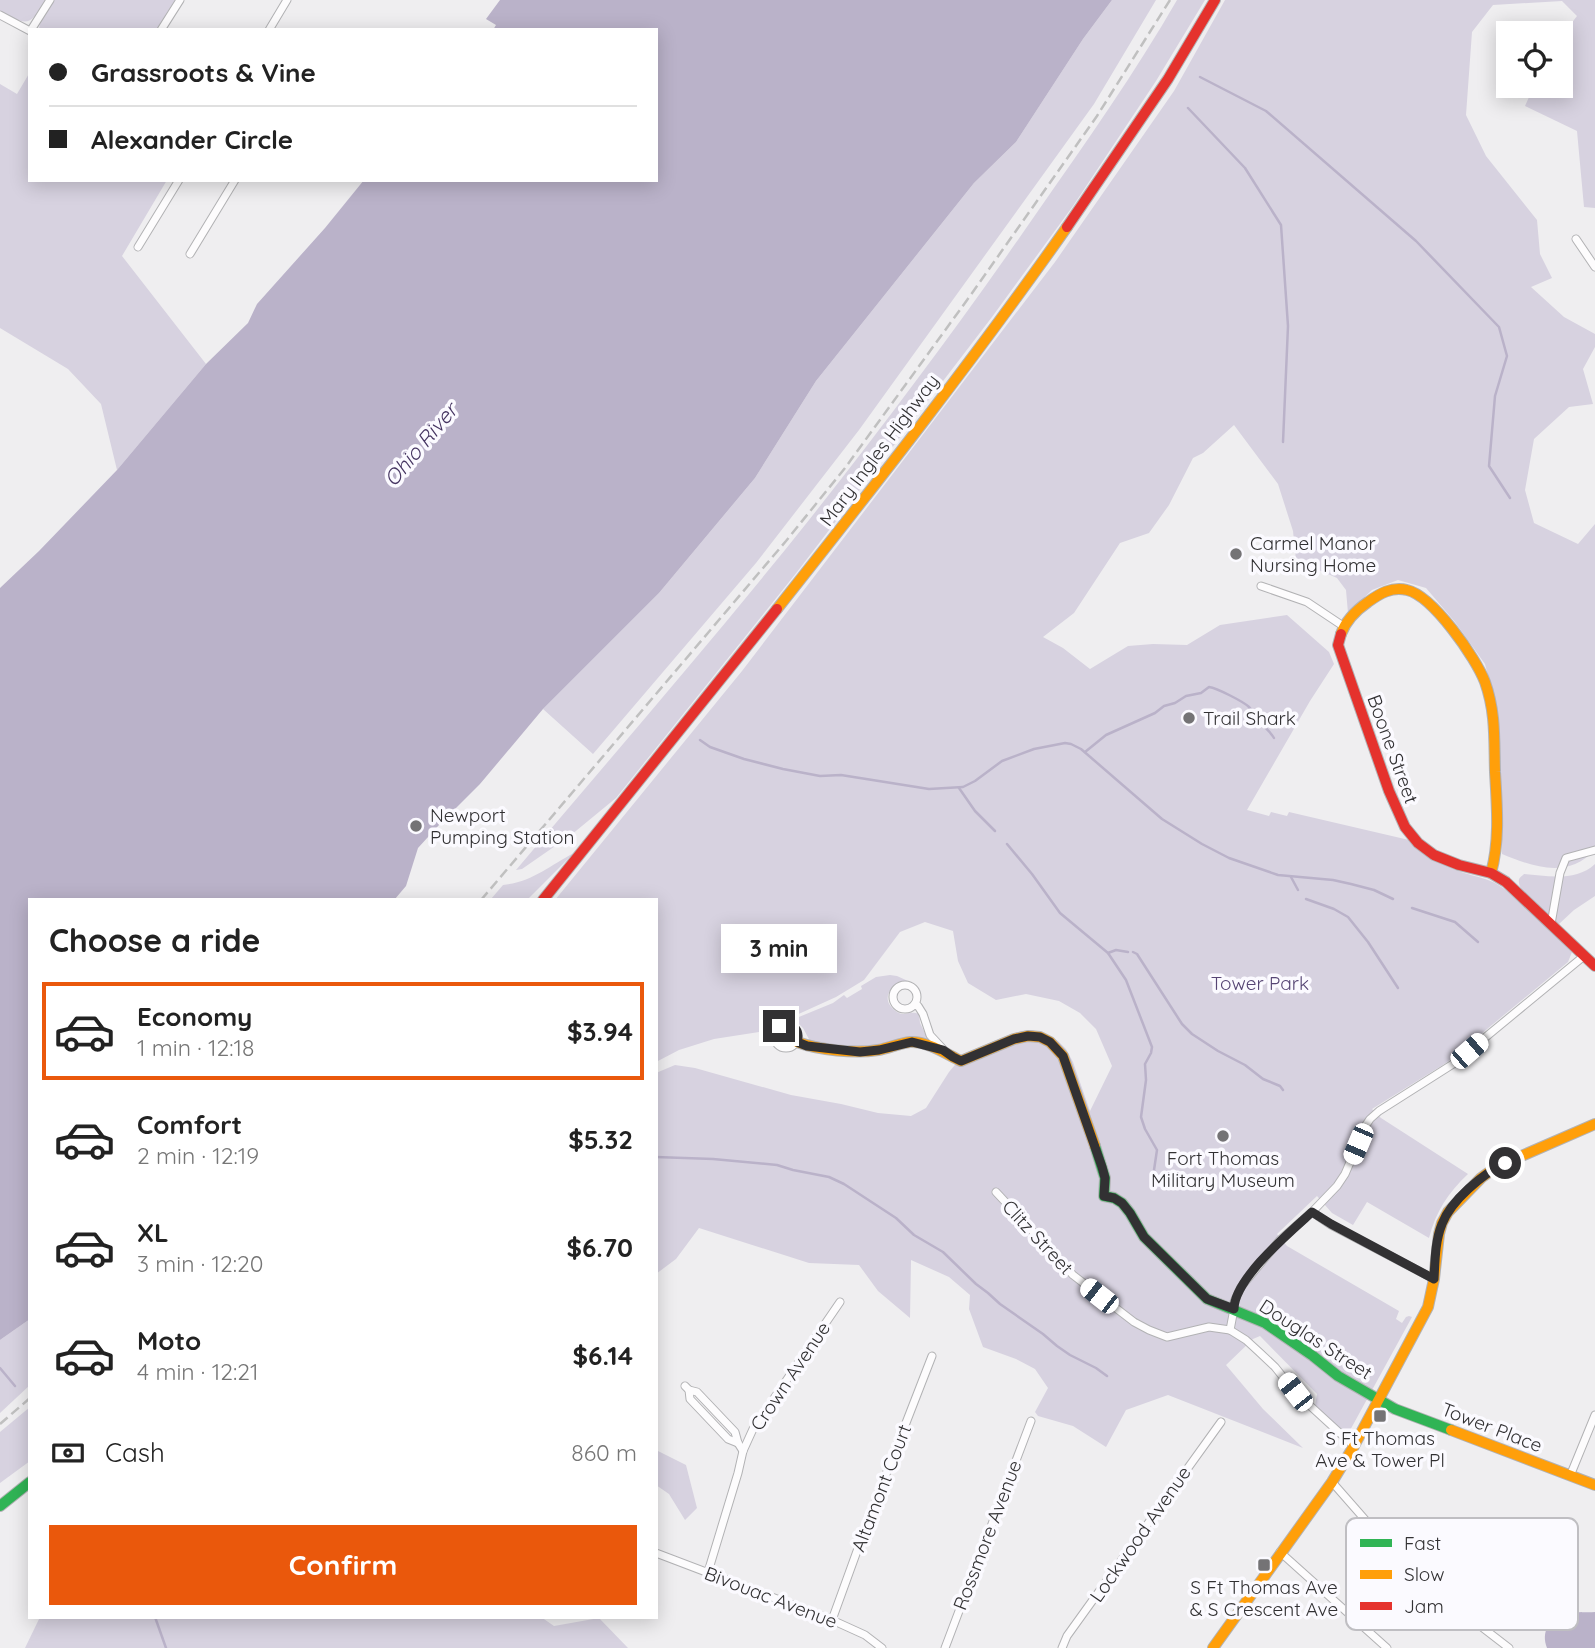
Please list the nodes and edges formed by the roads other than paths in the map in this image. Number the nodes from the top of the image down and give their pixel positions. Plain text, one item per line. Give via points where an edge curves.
1 (50, 0) edge
2 (180, 0) edge
3 (286, 0) edge
4 (1215, 0) edge
5 (0, 15) edge
6 (32, 28) edge
7 (162, 28) edge
8 (270, 28) edge
9 (28, 29) edge
10 (178, 182) edge
11 (234, 182) edge
12 (1576, 239) dead end
13 (138, 247) dead end
14 (190, 254) dead end
15 (1595, 267) edge
16 (1261, 586) dead end
17 (1343, 626) junction
18 (1595, 850) edge
19 (1491, 873) junction
20 (545, 898) edge
21 (1551, 924) junction
22 (1584, 956) junction
23 (1595, 966) edge
24 (914, 1005) dead end
25 (797, 1042) dead end
26 (943, 1050) junction
27 (1595, 1124) edge
28 (996, 1192) dead end
29 (1312, 1212) junction
30 (1434, 1279) junction
31 (839, 1303) dead end
32 (1234, 1309) junction
33 (1230, 1330) junction
34 (932, 1356) dead end
35 (687, 1388) dead end
36 (1378, 1398) junction
37 (1595, 1415) edge
38 (1031, 1422) dead end
39 (1221, 1422) dead end
40 (1354, 1446) junction
41 (743, 1451) junction
42 (1570, 1476) junction
43 (1332, 1482) junction
44 (28, 1484) edge
45 (1595, 1485) edge
46 (0, 1506) edge
47 (1363, 1518) edge
48 (1280, 1552) junction
49 (658, 1554) edge
50 (708, 1572) junction
51 (1346, 1611) edge
52 (832, 1620) junction
53 (1367, 1630) edge
54 (1486, 1630) edge
55 (882, 1648) edge
56 (945, 1648) edge
57 (1062, 1648) edge
58 (1213, 1648) edge
59 (1387, 1648) edge
60 (1509, 1648) edge

1 - 6 street
2 - 7 street
3 - 8 street
4 - 20 street, Mary Ingles Highway via 1125,145 1037,270 901,452
5 - 9 street
10 - 13 street
11 - 14 street
12 - 15 street
16 - 17 street via 1307,602
17 - 19 street, Boone Street via 1340,655 1405,827 1434,855
17 - 19 street via 1376,596 1391,589 1408,590 1434,608 1479,668 1494,717 1497,834
18 - 21 street via 1566,858
19 - 21 street
21 - 22 street
22 - 23 street
22 - 29 street via 1450,1066 1370,1119 1343,1177
24 - 26 street
25 - 26 street via 860,1052 912,1042
26 - 32 street, Douglas Street via 961,1061 1028,1036 1050,1042 1070,1073 1102,1167 1104,1196 1122,1203 1144,1237 1207,1299
27 - 30 street via 1481,1178 1442,1223
28 - 33 street, Clitz Street via 1073,1275 1134,1322 1167,1336 1209,1327
29 - 30 street
29 - 32 street via 1258,1265 1236,1296
30 - 36 street via 1428,1307
31 - 41 street, Crown Avenue via 756,1423
32 - 33 street
32 - 36 street, Douglas Street via 1265,1322 1338,1376
33 - 40 street via 1258,1351
34 - 52 street, Altamont Court
35 - 41 street via 720,1416
36 - 40 street
36 - 42 street, Tower Place via 1395,1409
37 - 42 street
38 - 56 street, Rossmore Avenue
39 - 57 street, Lockwood Avenue
40 - 43 street
41 - 50 street, Crown Avenue
42 - 45 street, Tower Place
43 - 47 street
43 - 48 street
44 - 46 street
48 - 51 street
48 - 58 street
49 - 50 street, Bivouac Avenue
50 - 52 street, Bivouac Avenue
52 - 55 street, Bivouac Avenue
53 - 59 street
54 - 60 street

